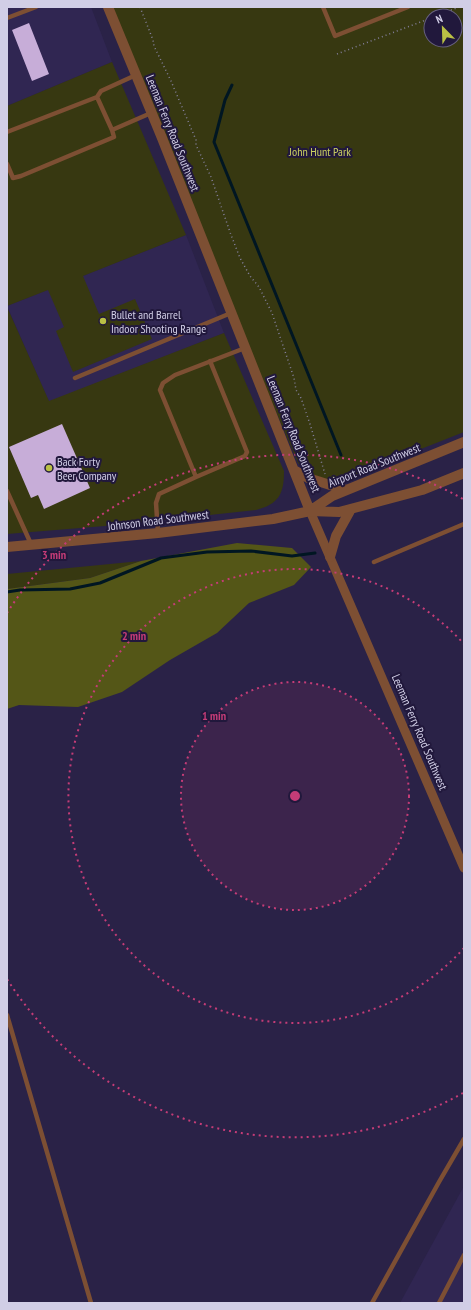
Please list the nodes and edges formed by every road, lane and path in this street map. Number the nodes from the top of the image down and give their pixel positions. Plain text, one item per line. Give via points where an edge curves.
1 (36, 7) edge
2 (108, 7) edge
3 (140, 7) edge
4 (324, 7) edge
5 (408, 7) edge
6 (7, 18) edge
7 (423, 21) edge
8 (337, 54) dead end
9 (136, 75) junction
10 (98, 97) junction
11 (151, 113) junction
12 (112, 130) junction
13 (7, 132) edge
14 (7, 164) edge
15 (231, 313) junction
16 (245, 348) junction
17 (210, 361) junction
18 (75, 378) dead end
19 (464, 442) edge
20 (294, 470) junction
21 (464, 474) edge
22 (326, 475) dead end
23 (196, 477) junction
24 (346, 490) junction
25 (7, 491) edge
26 (351, 509) junction
27 (310, 511) junction
28 (464, 524) edge
29 (158, 533) junction
30 (32, 545) junction
31 (7, 547) edge
32 (330, 557) junction
33 (374, 562) dead end
34 (464, 868) edge
35 (7, 1015) edge
36 (464, 1139) edge
37 (464, 1255) edge
38 (458, 1266) junction
39 (464, 1270) edge
40 (91, 1303) edge
41 (372, 1303) edge
42 (438, 1303) edge

1 - 6 lane
2 - 9 street, Leeman Ferry Road Southwest
3 - 22 path via 154,46 211,177 240,258 272,313
4 - 5 lane via 335,36
7 - 8 path
9 - 10 lane via 102,91
9 - 11 street, Leeman Ferry Road Southwest
10 - 12 lane
10 - 13 lane
11 - 12 lane
11 - 15 street, Leeman Ferry Road Southwest
12 - 14 lane via 114,137 21,176 13,178
15 - 16 street, Leeman Ferry Road Southwest
15 - 18 lane
16 - 17 lane
16 - 20 street, Leeman Ferry Road Southwest
17 - 23 lane via 175,375 163,383 160,390
17 - 23 lane via 247,452 245,456
19 - 24 street, Airport Road Southwest
20 - 24 street via 308,478
20 - 27 street, Leeman Ferry Road Southwest
21 - 26 street via 422,490
23 - 29 lane via 159,494 156,503
24 - 27 street, Airport Road Southwest
25 - 30 lane
26 - 27 street via 339,512
26 - 32 street via 336,536
27 - 29 street, Johnson Road Southwest via 273,519
27 - 32 street, Leeman Ferry Road Southwest
28 - 33 lane
29 - 30 street, Johnson Road Southwest
30 - 31 street, Johnson Road Southwest
32 - 34 street, Leeman Ferry Road Southwest
35 - 40 lane
36 - 41 lane
37 - 38 lane
38 - 39 lane
38 - 42 lane

